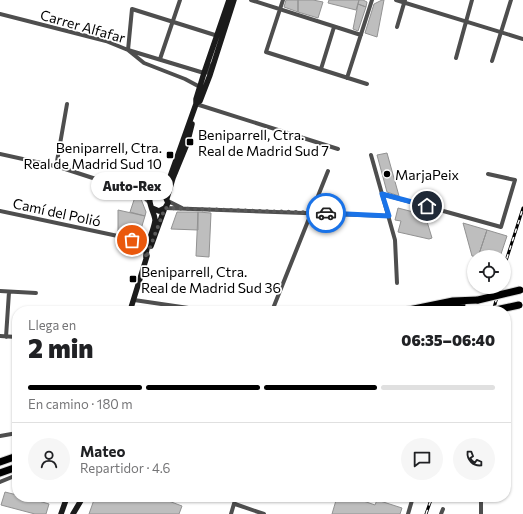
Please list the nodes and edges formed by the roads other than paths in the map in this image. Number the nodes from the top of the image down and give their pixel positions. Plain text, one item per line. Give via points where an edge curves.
1 (180, 0) edge
2 (229, 0) edge
3 (234, 0) edge
4 (250, 0) edge
5 (283, 0) edge
6 (372, 0) edge
7 (376, 0) edge
8 (396, 0) edge
9 (472, 0) edge
10 (511, 0) edge
11 (404, 1) edge
12 (280, 10) junction
13 (0, 14) edge
14 (173, 22) junction
15 (466, 22) junction
16 (334, 26) junction
17 (397, 27) dead end
18 (500, 33) junction
19 (216, 35) junction
20 (361, 35) junction
21 (523, 39) edge
22 (219, 44) junction
23 (128, 50) junction
24 (456, 58) dead end
25 (160, 59) junction
26 (492, 61) dead end
27 (213, 64) junction
28 (321, 69) junction
29 (204, 73) junction
30 (347, 78) junction
31 (367, 84) dead end
32 (202, 88) junction
33 (198, 102) junction
34 (67, 104) dead end
35 (192, 115) junction
36 (338, 149) dead end
37 (0, 154) edge
38 (371, 155) dead end
39 (56, 167) junction
40 (328, 171) dead end
41 (488, 174) dead end
42 (139, 193) junction
43 (155, 194) junction
44 (382, 194) junction
45 (167, 199) junction
46 (151, 205) junction
47 (182, 208) junction
48 (164, 209) junction
49 (0, 212) edge
50 (313, 212) junction
51 (389, 216) junction
52 (150, 239) junction
53 (132, 240) junction
54 (146, 255) junction
55 (397, 283) dead end
56 (521, 290) edge
57 (0, 291) edge
58 (9, 292) junction
59 (36, 293) dead end
60 (134, 300) junction
61 (478, 300) junction
62 (521, 305) edge
63 (132, 306) edge
64 (175, 306) edge
65 (274, 306) edge
66 (428, 306) edge
67 (453, 306) edge
68 (511, 307) edge
69 (0, 336) edge
70 (6, 336) junction
71 (12, 337) edge
72 (12, 434) edge
73 (0, 436) edge
74 (12, 458) edge
75 (0, 462) edge
76 (12, 468) edge
77 (0, 472) edge
78 (12, 477) edge
79 (0, 482) edge
80 (66, 502) edge
81 (80, 502) edge
82 (412, 502) edge
83 (481, 502) edge
84 (235, 504) joint
85 (443, 509) dead end
86 (62, 514) edge
87 (73, 514) edge
88 (231, 514) edge
89 (264, 514) edge
90 (408, 514) edge
91 (441, 514) edge
92 (481, 514) edge

1 - 14 street
2 - 19 street
3 - 22 street
4 - 12 street
5 - 12 street
6 - 7 street
6 - 20 street
8 - 11 street
9 - 15 street
10 - 18 street
11 - 15 street
11 - 17 street
12 - 16 street
12 - 28 street via 266,52
13 - 23 street, Carrer Alfafar via 106,41
14 - 19 street
14 - 23 street via 132,9
14 - 25 street
15 - 18 street
15 - 24 street
16 - 20 street
16 - 28 street
18 - 21 street
18 - 26 street
19 - 22 street
19 - 29 street
20 - 30 street
22 - 27 street
23 - 25 street
23 - 32 street, Carrer Alfafar via 144,63
25 - 29 street
27 - 29 street via 208,72
27 - 32 street
28 - 30 street
29 - 32 street
30 - 31 street
32 - 33 street
33 - 35 street
33 - 36 street
34 - 39 street
35 - 43 street via 170,176
35 - 45 street via 191,131
37 - 39 street
38 - 44 street
39 - 42 street
40 - 50 street
41 - 44 street via 515,180 501,227
42 - 43 street
42 - 46 street
43 - 45 street via 163,194
43 - 46 street via 150,198
44 - 51 street
45 - 47 street
45 - 48 street
46 - 48 street via 156,211
46 - 52 street via 154,222
47 - 48 street
47 - 50 street
48 - 54 street
49 - 53 street, Camí del Polió
50 - 51 street
50 - 65 street
51 - 55 street via 396,245
52 - 53 street
52 - 54 street
53 - 54 street
54 - 60 street
56 - 61 highway, bridge
57 - 58 street
58 - 59 street
58 - 70 street
60 - 63 street
60 - 64 street
61 - 66 highway via 453,301
61 - 67 highway
62 - 68 highway, bridge
69 - 70 street
70 - 71 street
72 - 73 street
74 - 75 highway
76 - 77 highway
78 - 79 street
80 - 86 street
81 - 87 street
82 - 90 street
83 - 92 street
84 - 88 street
84 - 89 street
85 - 91 street

